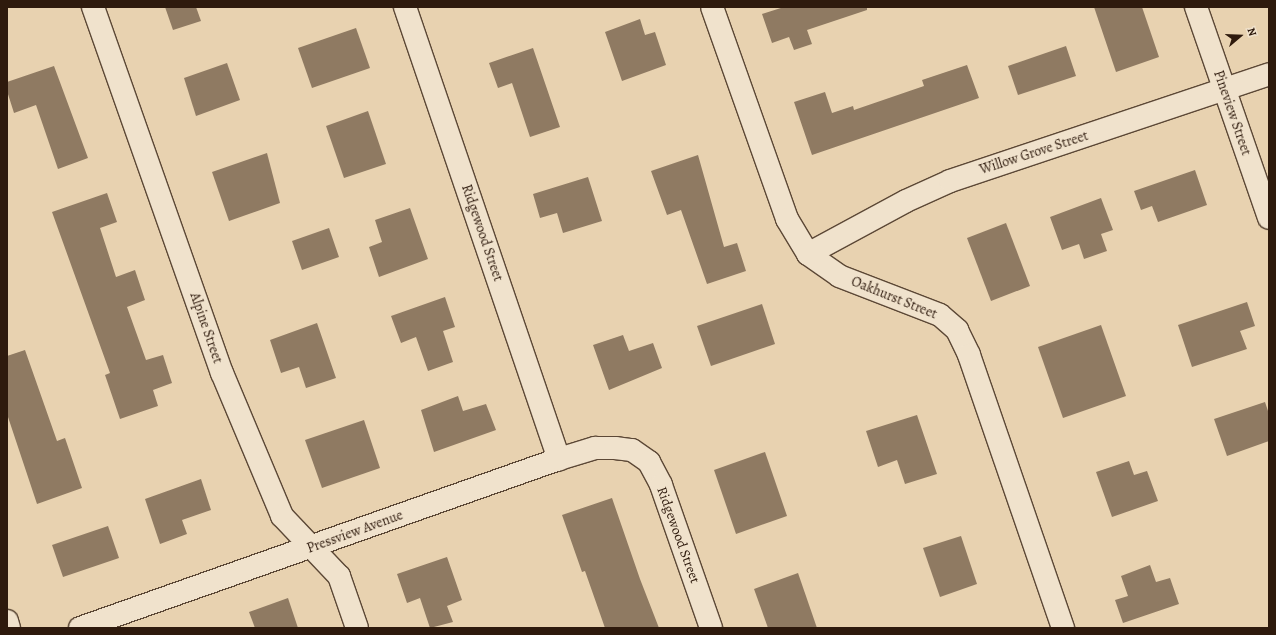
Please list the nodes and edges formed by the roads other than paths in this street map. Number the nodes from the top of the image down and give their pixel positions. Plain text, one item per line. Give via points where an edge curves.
1 (93, 7) edge
2 (405, 7) edge
3 (712, 7) edge
4 (1196, 7) edge
5 (1269, 74) edge
6 (1223, 90) junction
7 (1269, 218) edge
8 (808, 254) junction
9 (632, 450) joint
10 (558, 460) junction
11 (312, 548) junction
12 (7, 621) edge
13 (9, 628) edge
14 (80, 628) edge
15 (357, 628) edge
16 (711, 628) edge
17 (1063, 628) edge

1 - 11 street, Alpine Street via 222,373 282,516
2 - 10 street, Ridgewood Street
3 - 8 street, Oakhurst Street via 787,219
4 - 6 street, Pineview Street
5 - 6 street, Willow Grove Street
6 - 7 street, Pineview Street
6 - 8 street, Willow Grove Street via 950,181 906,201
8 - 17 street, Oakhurst Street via 838,276 940,315 957,330 969,355
9 - 10 street, Pressview Avenue via 595,448
9 - 16 street, Ridgewood Street via 649,462 661,485
10 - 11 street, Pressview Avenue
11 - 14 street, Pressview Avenue
11 - 15 street, Alpine Street via 339,576
12 - 13 street

